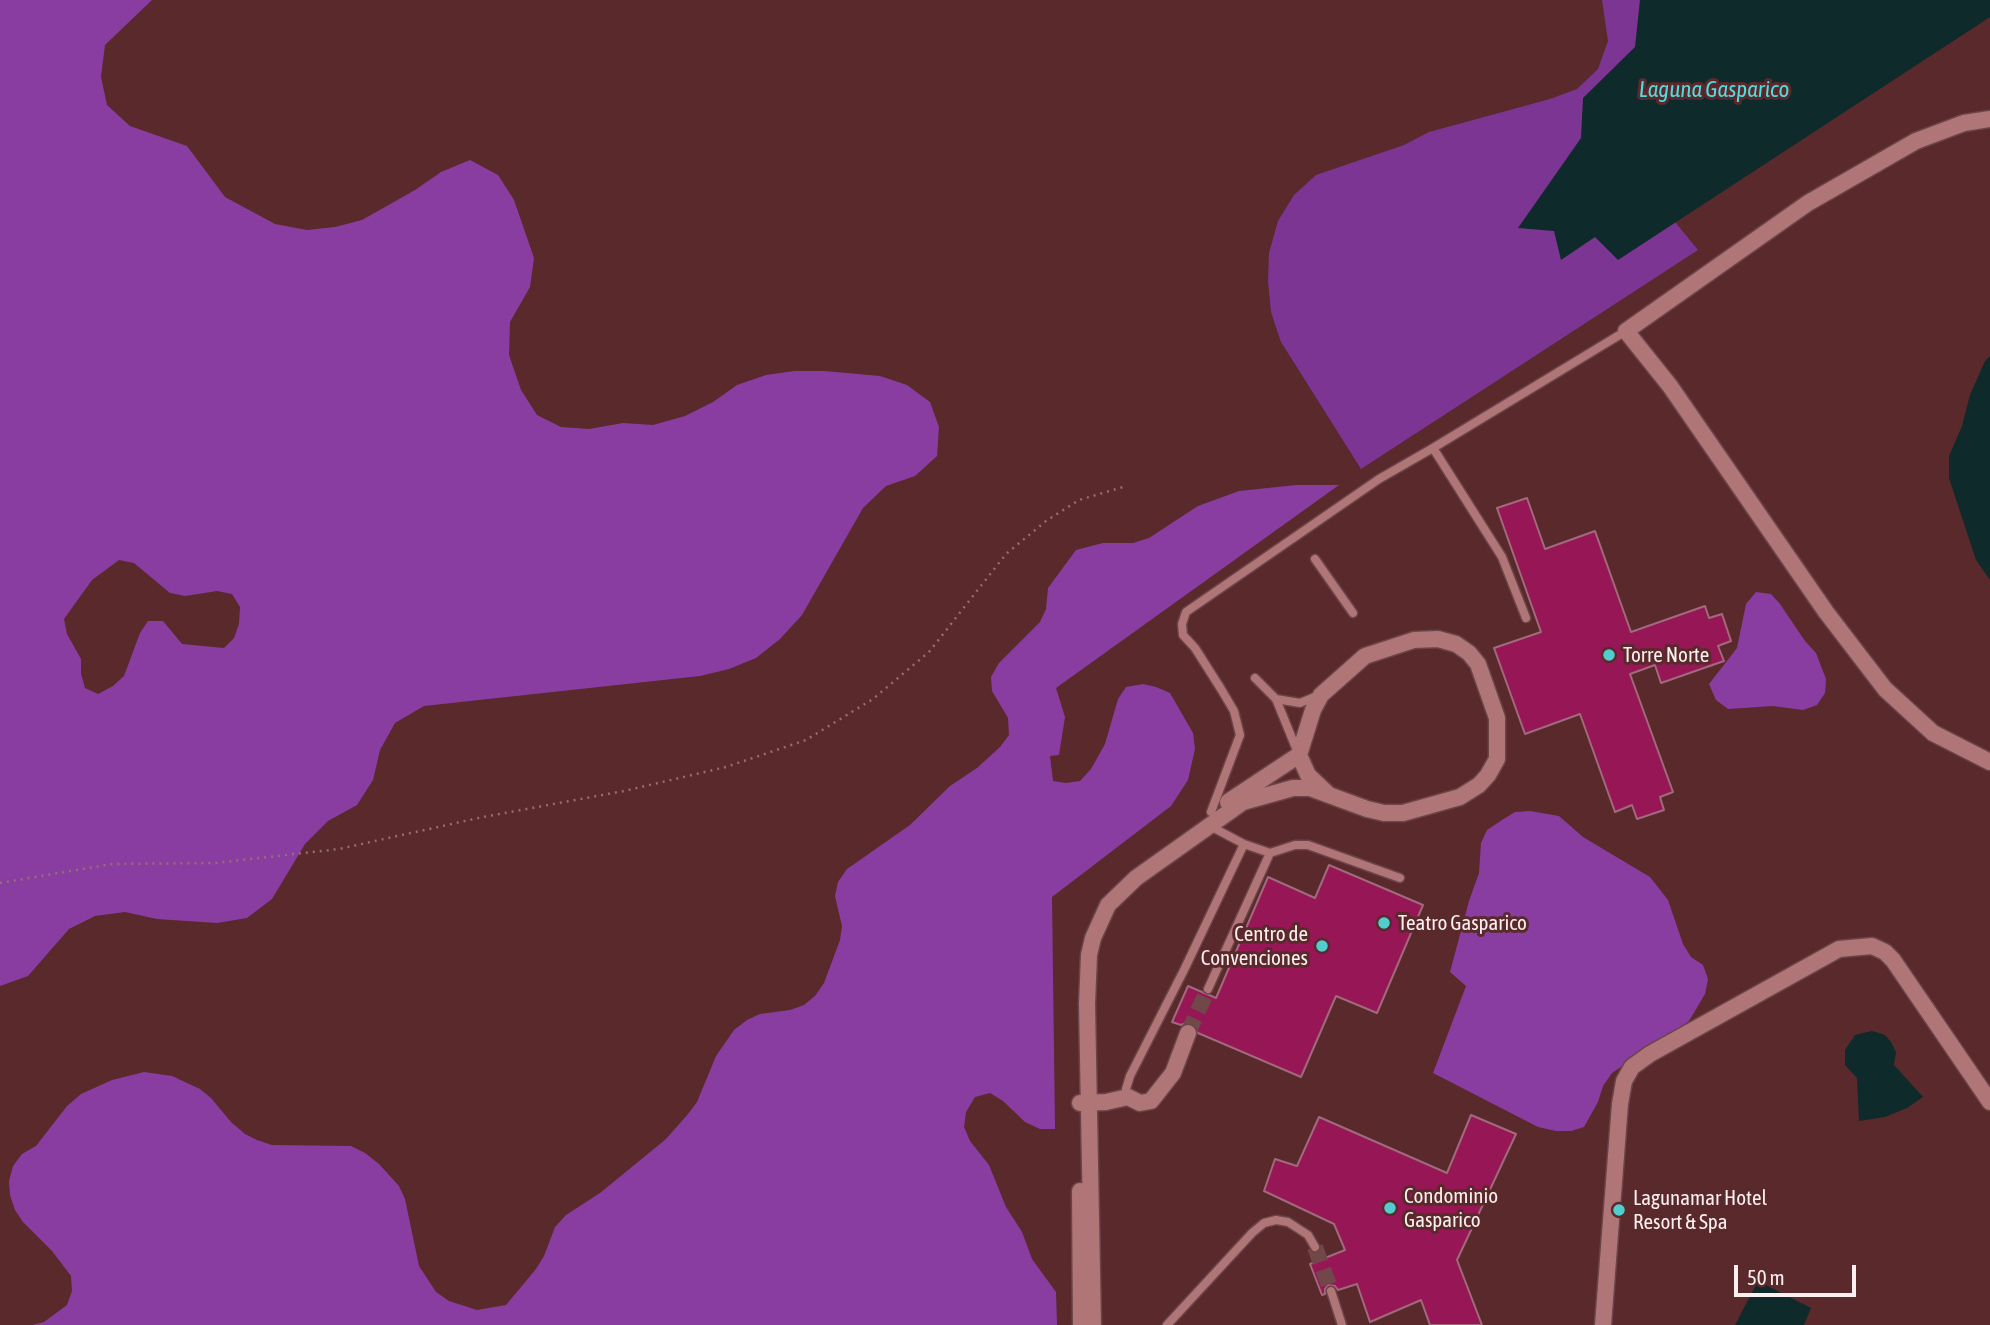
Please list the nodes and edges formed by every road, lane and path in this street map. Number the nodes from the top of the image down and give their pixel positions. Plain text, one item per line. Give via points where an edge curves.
1 (1990, 119) edge
2 (1626, 331) junction
3 (1433, 448) junction
4 (1123, 487) dead end
5 (1315, 559) dead end
6 (1353, 613) dead end
7 (1526, 618) dead end
8 (1255, 678) dead end
9 (1321, 695) junction
10 (1276, 699) junction
11 (1299, 755) junction
12 (1990, 762) edge
13 (1328, 794) junction
14 (1207, 819) junction
15 (1244, 844) junction
16 (1270, 853) junction
17 (1400, 878) dead end
18 (0, 883) edge
19 (1208, 989) tunnel mouth
20 (1188, 1033) tunnel mouth
21 (1128, 1097) junction
22 (1990, 1102) edge
23 (1084, 1103) junction
24 (1315, 1247) tunnel mouth
25 (1331, 1291) tunnel mouth
26 (1081, 1325) edge
27 (1093, 1325) edge
28 (1167, 1325) edge
29 (1342, 1325) edge
30 (1603, 1325) edge

1 - 2 street via 1964,123 1916,141 1837,185
2 - 3 lane
2 - 12 street via 1885,689 1933,733
3 - 7 lane via 1502,557
3 - 14 lane via 1186,612 1183,635 1234,711 1240,735
4 - 18 path via 1079,500 1036,529 1006,554 929,652 873,699 806,740 726,767 624,791 339,849 215,863 112,864
5 - 6 lane
8 - 10 lane
9 - 10 lane via 1300,703
9 - 11 street
9 - 13 street via 1365,656 1414,640 1438,639 1456,644 1478,664 1497,718 1497,759 1479,785 1460,797 1403,813 1384,813
10 - 11 lane
11 - 13 street via 1307,775
11 - 14 street
13 - 14 street via 1293,788 1243,802
14 - 15 lane
14 - 23 street via 1112,887 1093,914 1078,970
15 - 16 lane
15 - 21 lane via 1130,1076
16 - 17 lane via 1308,845
16 - 19 lane
20 - 21 street via 1173,1073 1151,1101
21 - 23 street
22 - 30 street via 1894,960 1872,946 1839,949 1661,1048 1632,1067 1620,1104
23 - 26 street
23 - 27 street
24 - 28 lane via 1308,1235 1288,1222 1264,1223
25 - 29 lane

